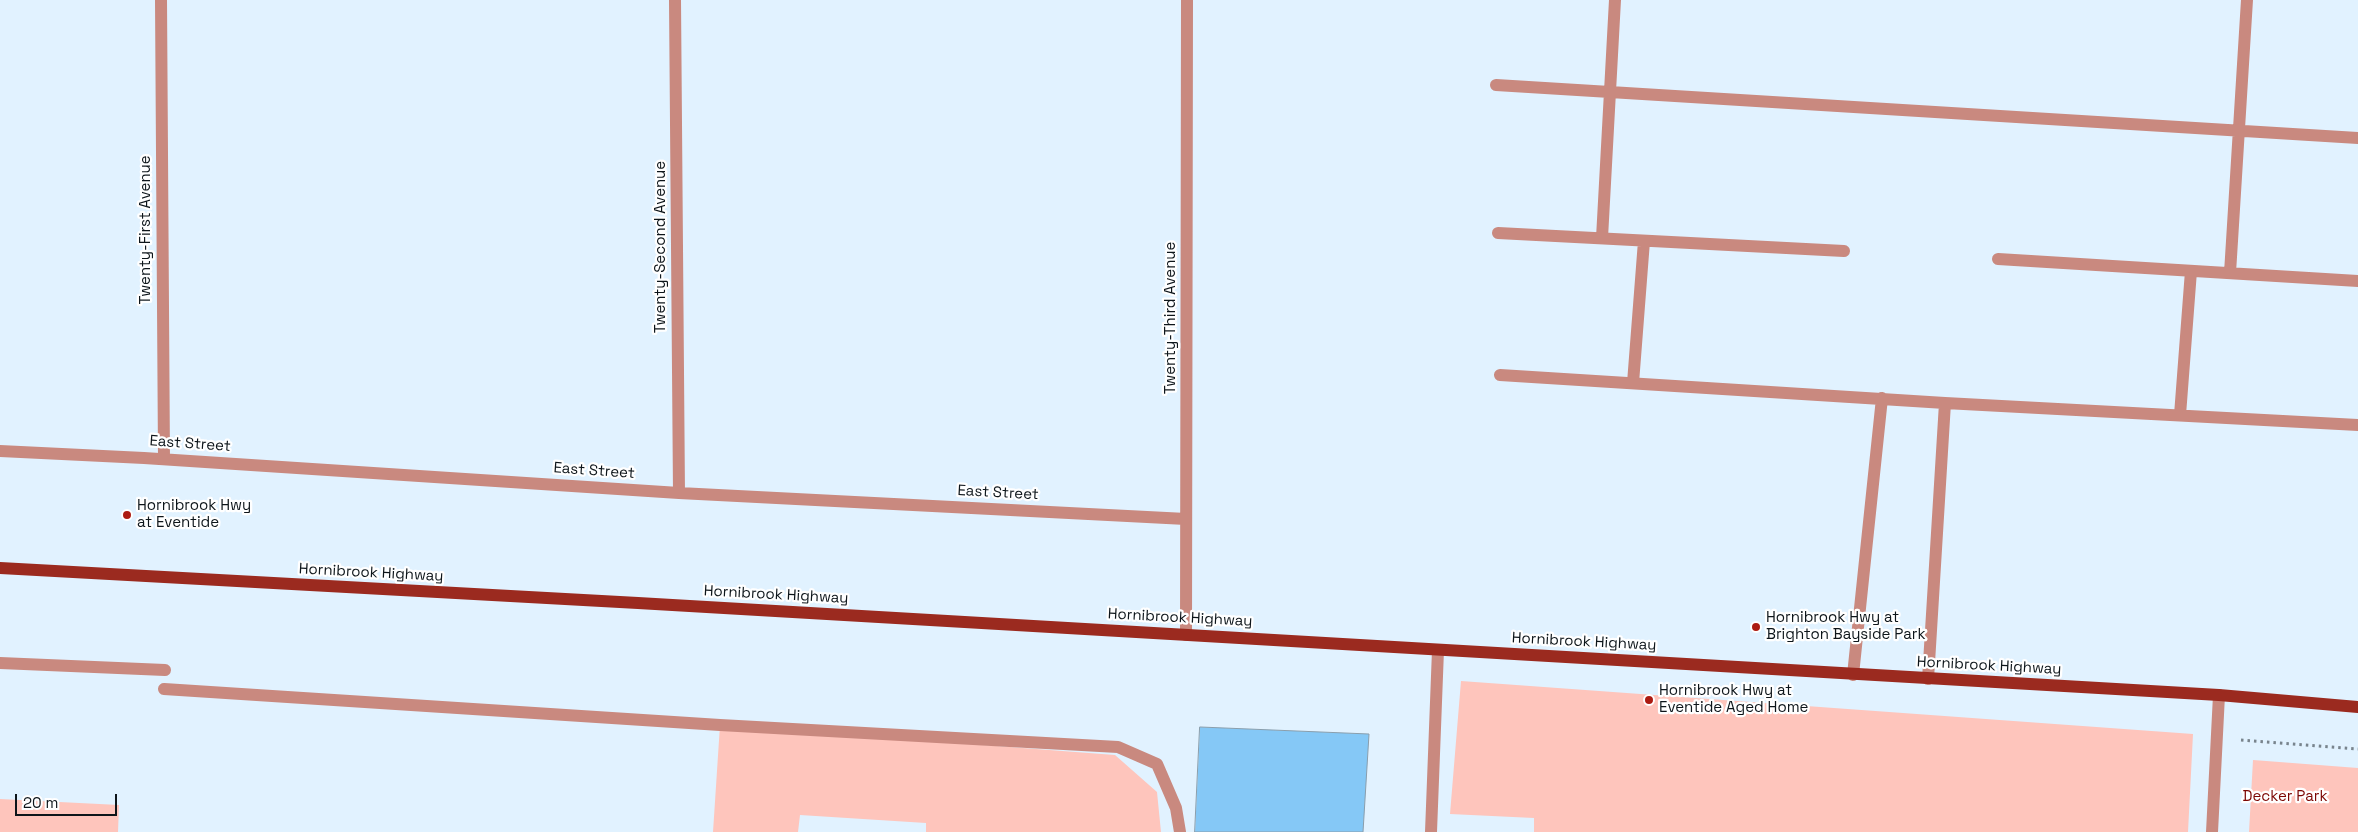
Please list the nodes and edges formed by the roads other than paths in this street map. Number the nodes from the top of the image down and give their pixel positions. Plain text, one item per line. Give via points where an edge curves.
1 (161, 0) edge
2 (675, 0) edge
3 (1187, 0) edge
4 (1615, 0) edge
5 (2247, 0) edge
6 (1496, 85) dead end
7 (1610, 92) junction
8 (2239, 131) junction
9 (2358, 138) edge
10 (1498, 233) dead end
11 (1602, 238) junction
12 (1644, 241) junction
13 (1844, 251) dead end
14 (1998, 259) dead end
15 (2191, 271) junction
16 (2230, 273) junction
17 (2358, 281) edge
18 (1500, 375) dead end
19 (1633, 383) junction
20 (1882, 398) junction
21 (1945, 403) junction
22 (2180, 415) junction
23 (2358, 425) edge
24 (0, 451) edge
25 (164, 459) junction
26 (679, 493) junction
27 (1186, 519) junction
28 (0, 568) edge
29 (1186, 635) junction
30 (1438, 650) junction
31 (0, 663) edge
32 (165, 670) dead end
33 (1853, 674) junction
34 (1928, 679) junction
35 (164, 689) dead end
36 (2219, 695) junction
37 (2358, 707) edge
38 (1180, 832) edge
39 (1431, 832) edge
40 (2212, 832) edge

1 - 25 street, Twenty-First Avenue
2 - 26 street, Twenty-Second Avenue
3 - 27 street, Twenty-Third Avenue
4 - 7 street
5 - 8 street
6 - 7 street
7 - 8 street
7 - 11 street
8 - 9 street
8 - 16 street
10 - 11 street
11 - 12 street
12 - 13 street
12 - 19 street
14 - 15 street
15 - 16 street
15 - 22 street
16 - 17 street
18 - 19 street
19 - 20 street
20 - 21 street
20 - 33 street
21 - 22 street
21 - 34 street
22 - 23 street
24 - 25 street, East Street
25 - 26 street, East Street
26 - 27 street, East Street
27 - 29 street, Twenty-Third Avenue
28 - 29 main road, Hornibrook Highway
29 - 30 main road, Hornibrook Highway
30 - 33 main road, Hornibrook Highway
30 - 39 street
31 - 32 street
33 - 34 main road, Hornibrook Highway
34 - 36 main road, Hornibrook Highway
35 - 38 street via 1118,747 1157,764 1176,808
36 - 37 main road, Hornibrook Highway
36 - 40 street

